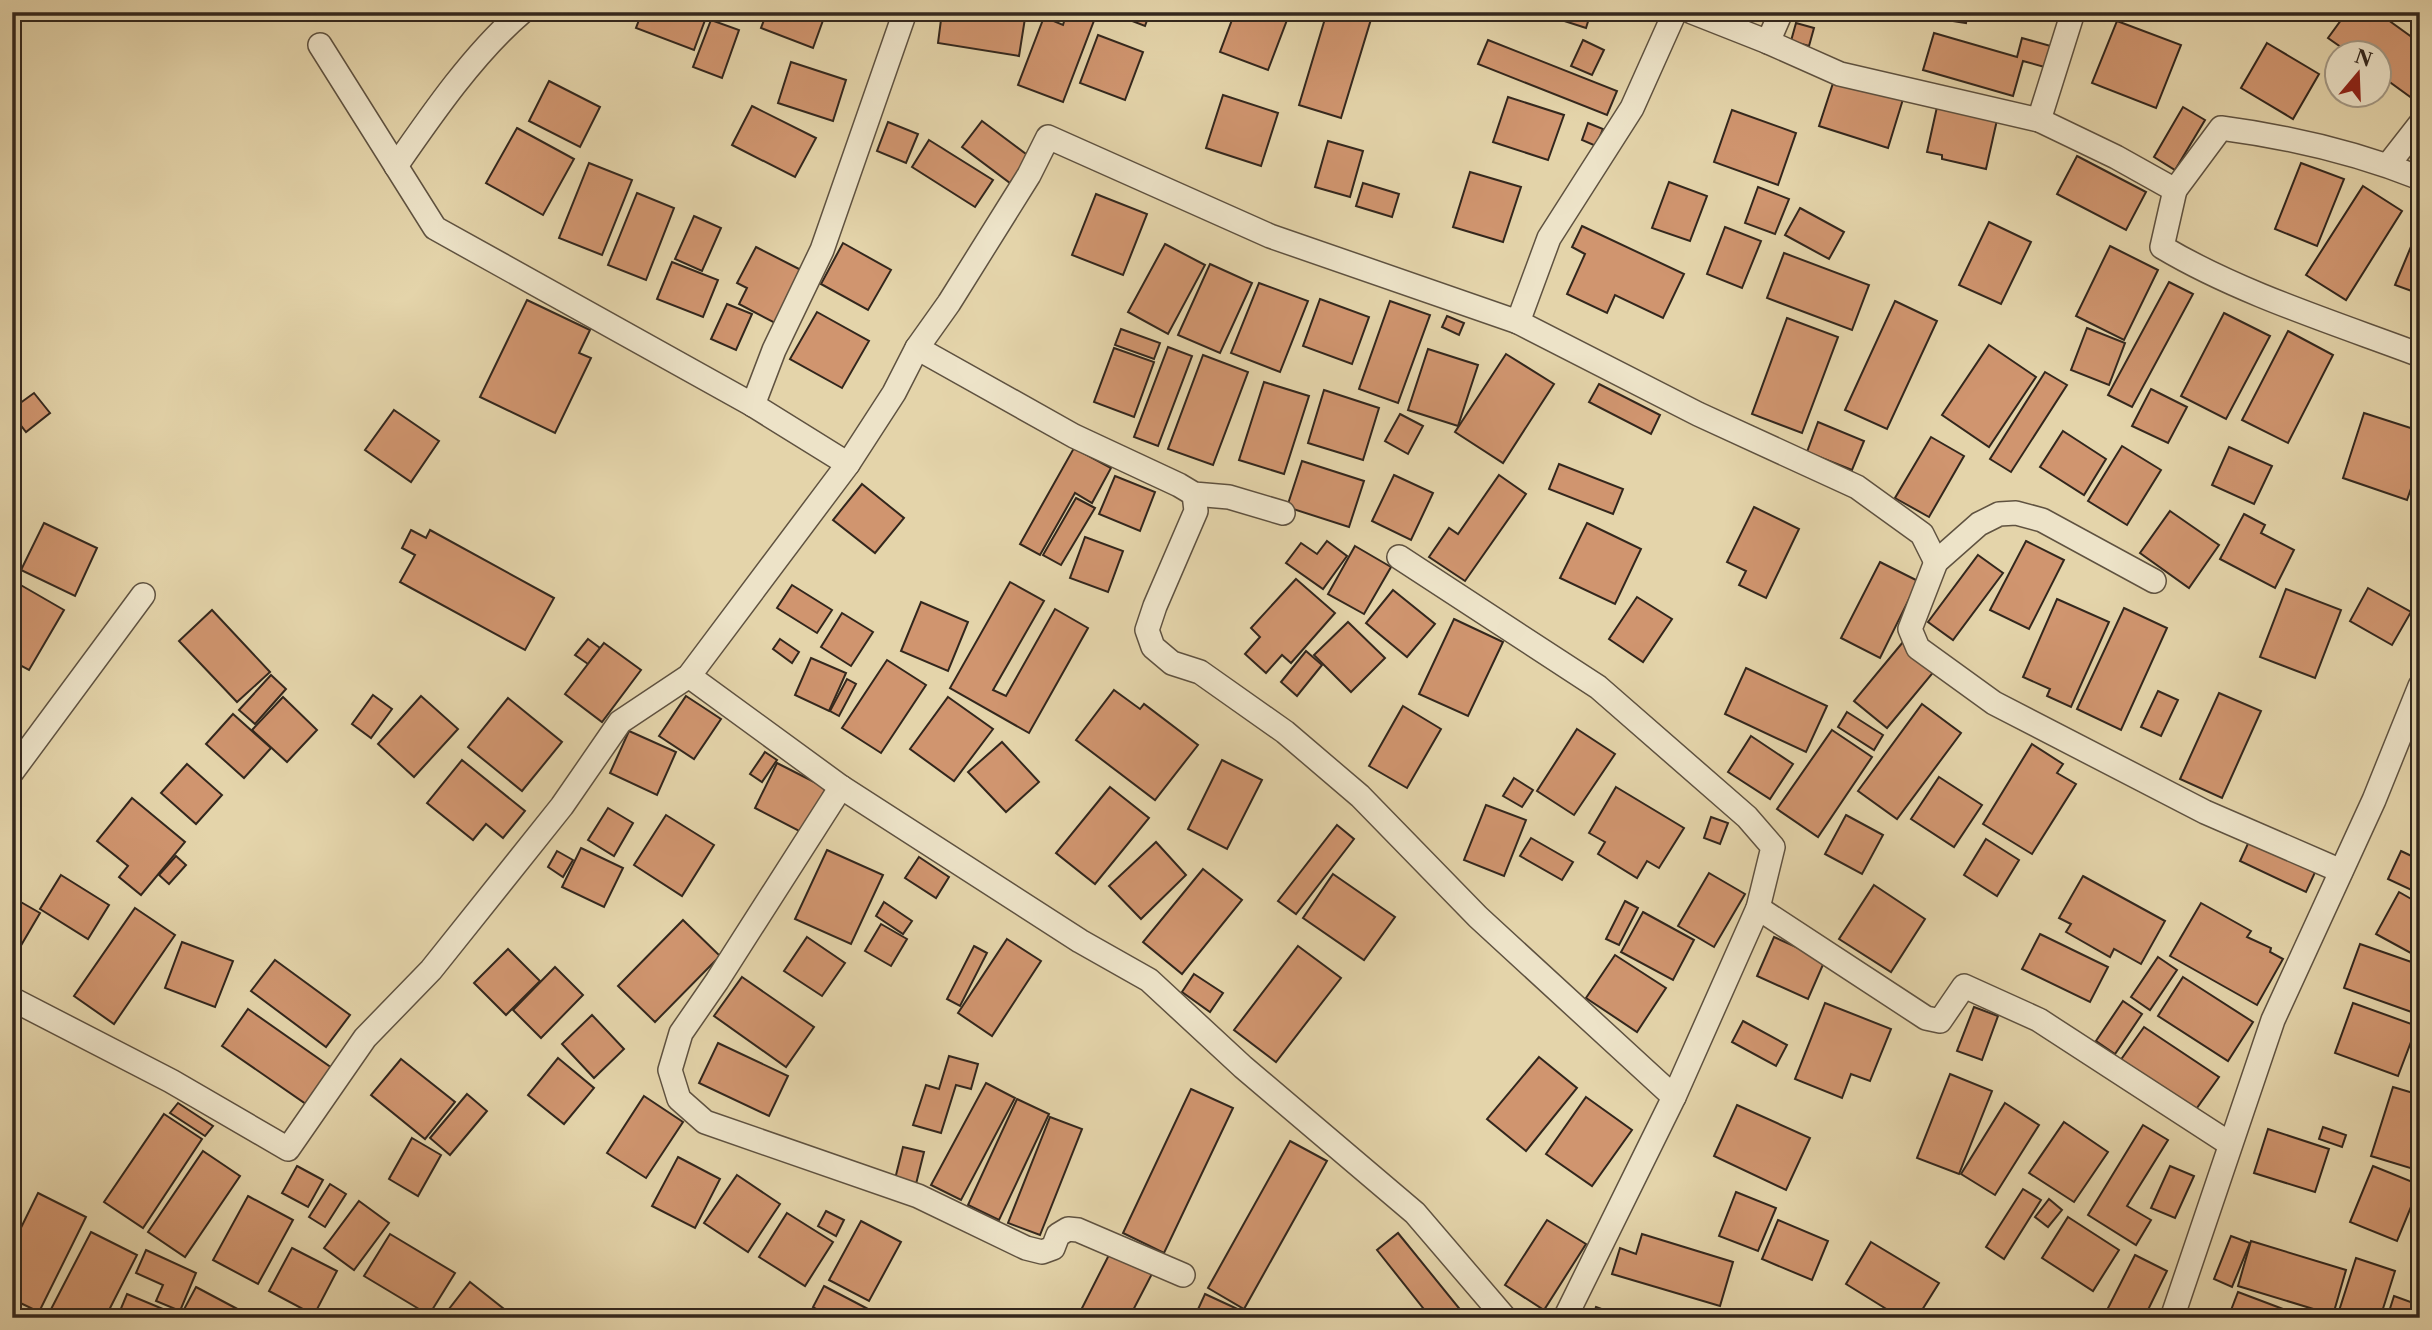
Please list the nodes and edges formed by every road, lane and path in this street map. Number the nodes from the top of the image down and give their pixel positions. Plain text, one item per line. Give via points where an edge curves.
1 (522, 12) edge
2 (905, 12) edge
3 (1675, 12) edge
4 (1692, 12) edge
5 (1781, 12) edge
6 (2073, 12) edge
7 (1768, 42) junction
8 (320, 45) dead end
9 (2039, 120) junction
10 (2420, 124) edge
11 (2388, 165) junction
12 (396, 166) junction
13 (2420, 178) edge
14 (2175, 190) junction
15 (1518, 322) junction
16 (917, 348) junction
17 (2420, 355) edge
18 (753, 405) junction
19 (848, 464) junction
20 (1194, 494) junction
21 (1283, 513) dead end
22 (1399, 557) dead end
23 (1936, 562) junction
24 (2154, 581) dead end
25 (143, 595) dead end
26 (689, 676) junction
27 (2418, 699) edge
28 (12, 772) edge
29 (841, 787) junction
30 (2341, 871) junction
31 (1758, 908) junction
32 (12, 999) edge
33 (1674, 1097) junction
34 (2230, 1144) junction
35 (1183, 1275) dead end
36 (1505, 1318) edge
37 (1565, 1318) edge
38 (2172, 1318) edge

1 - 12 street via 504,27 432,114
2 - 18 street via 822,250
3 - 15 street via 1632,108 1549,238
4 - 7 street
5 - 7 street
6 - 9 street
7 - 9 street via 1840,74
8 - 12 street
9 - 14 street
10 - 11 street
11 - 13 street
11 - 14 street via 2293,140 2221,128
12 - 18 street via 435,228
14 - 17 street via 2162,247 2233,283
15 - 16 street via 1270,236 1048,137 1029,175
15 - 23 street via 1698,414 1857,487 1922,534
16 - 19 street
16 - 20 street via 1074,436
18 - 19 street
19 - 26 street
20 - 21 street via 1229,497
20 - 33 street via 1196,511 1147,630 1153,647 1172,663 1200,672 1285,732 1360,796 1478,917
22 - 31 street via 1598,687 1747,817 1773,847
23 - 24 street via 1979,524 1999,514 2016,513 2042,520
23 - 30 street via 1910,629 1918,648 1994,703 2205,812
25 - 28 street
26 - 29 street
26 - 32 street via 620,722 562,806 431,970 365,1038 288,1149
27 - 30 street
29 - 35 street via 681,1033 670,1070 678,1099 705,1122 918,1196 1026,1248 1042,1252 1053,1248 1058,1235 1077,1230
29 - 36 street via 1080,941 1149,980 1243,1067 1415,1213
30 - 34 street via 2273,1020
31 - 33 street
31 - 34 street via 1926,1018 1940,1021 1964,986 2039,1020
33 - 37 street
34 - 38 street

